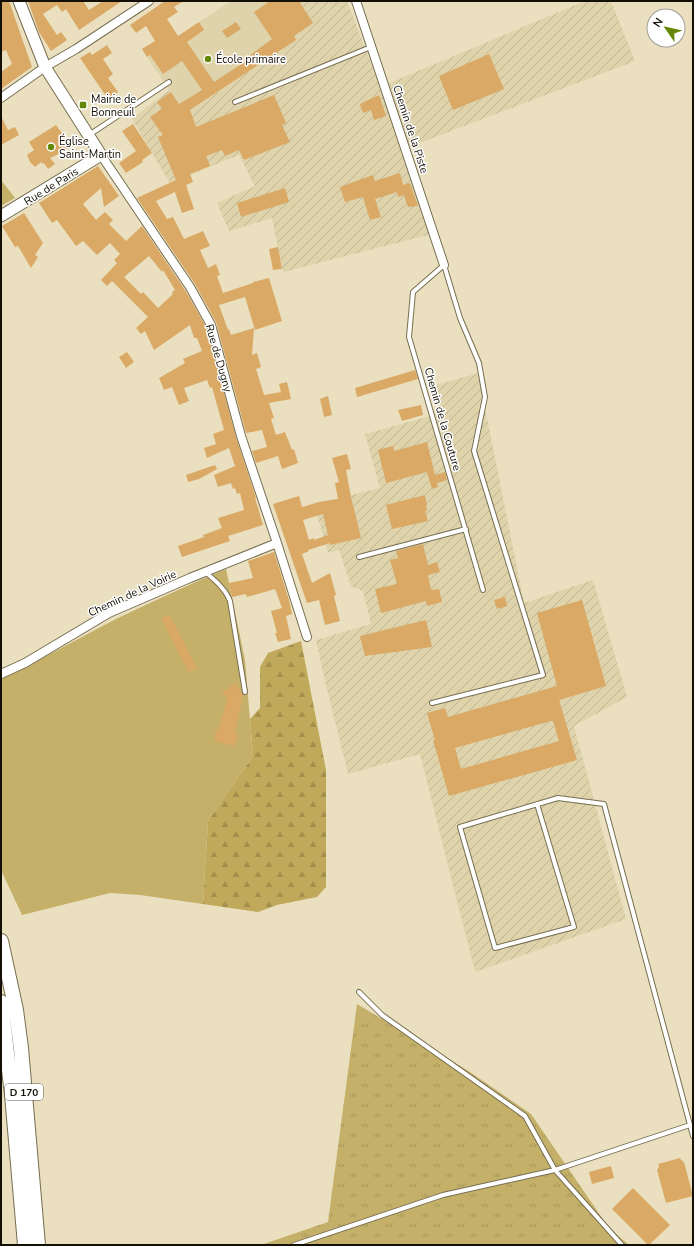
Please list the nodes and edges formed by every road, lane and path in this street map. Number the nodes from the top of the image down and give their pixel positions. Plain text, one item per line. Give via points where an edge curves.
1 (19, 1) edge
2 (149, 1) edge
3 (356, 1) edge
4 (372, 47) junction
5 (45, 67) junction
6 (169, 82) dead end
7 (1, 98) edge
8 (235, 102) dead end
9 (88, 136) junction
10 (101, 155) junction
11 (1, 216) edge
12 (444, 265) junction
13 (466, 529) junction
14 (278, 543) junction
15 (359, 557) dead end
16 (204, 572) junction
17 (484, 590) dead end
18 (306, 637) dead end
19 (1, 674) edge
20 (246, 692) dead end
21 (432, 703) dead end
22 (537, 804) junction
23 (1, 941) edge
24 (359, 992) dead end
25 (1, 1002) edge
26 (690, 1125) junction
27 (693, 1136) edge
28 (555, 1170) junction
29 (25, 1245) edge
30 (38, 1245) edge
31 (294, 1245) edge
32 (622, 1245) edge

1 - 5 street, Rue de Dugny
2 - 5 street
3 - 4 street, Chemin de la Piste
4 - 8 lane
4 - 12 street, Chemin de la Piste
5 - 7 street
5 - 9 street, Rue de Dugny
6 - 9 lane
9 - 10 street, Rue de Dugny
10 - 11 street, Rue de Paris
10 - 14 street, Rue de Dugny via 186,281 211,325 241,436
12 - 13 lane, Chemin de la Couture via 413,292 409,337
12 - 21 lane via 460,318 479,363 485,397 474,451 543,675
13 - 15 lane
13 - 17 lane, Chemin de la Couture
14 - 16 street, Chemin de la Voirie
14 - 18 street, Rue de Dugny
16 - 19 street, Chemin de la Voirie via 109,613 25,663
16 - 20 lane via 230,601
22 - 22 lane via 460,827 495,948 574,927
22 - 26 lane via 558,798 604,804
23 - 30 highway, D 170 via 16,1010 21,1048
24 - 28 lane via 382,1015 525,1116
25 - 29 highway, D 170
26 - 27 lane
26 - 28 lane
28 - 31 lane via 443,1195
28 - 32 lane

